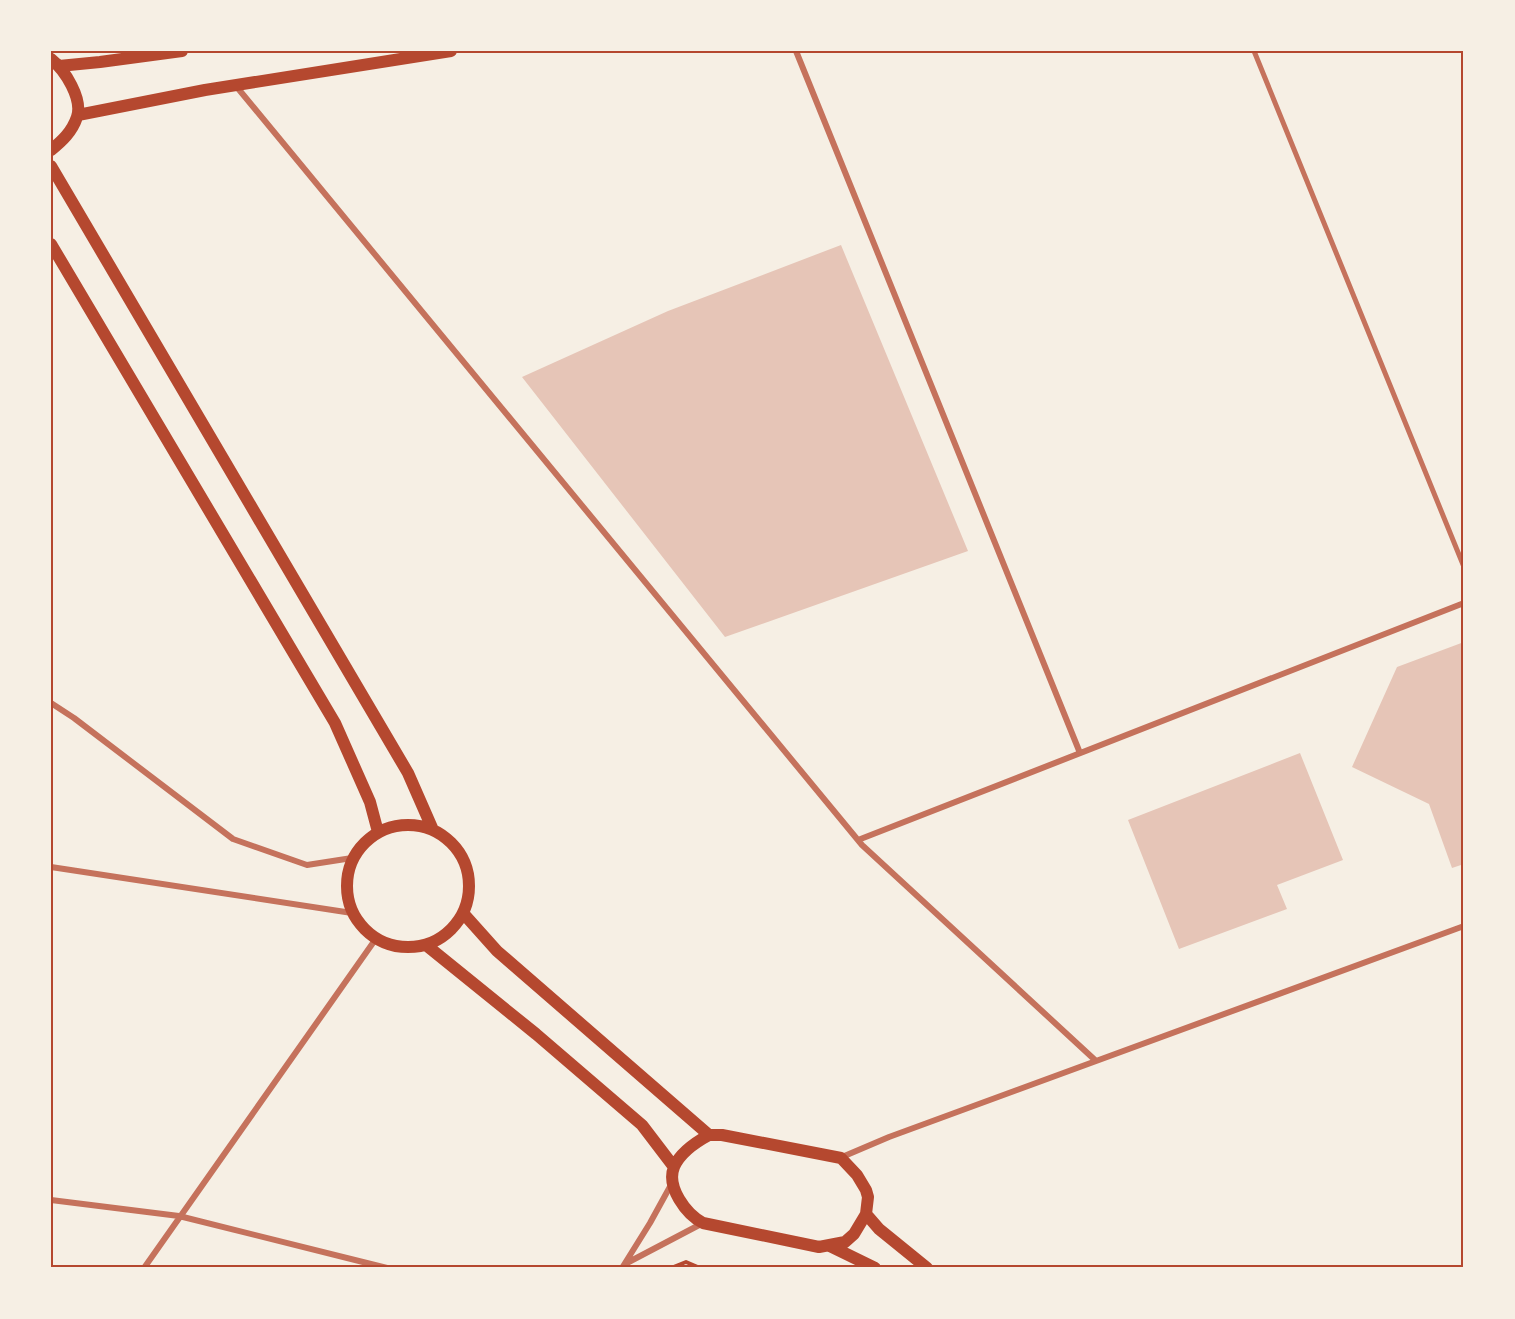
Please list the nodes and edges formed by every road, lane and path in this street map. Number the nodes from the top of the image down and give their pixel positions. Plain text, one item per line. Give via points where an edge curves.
1 (182, 51) edge
2 (451, 51) edge
3 (796, 51) edge
4 (1254, 51) edge
5 (55, 62) edge
6 (236, 86) junction
7 (78, 115) junction
8 (51, 150) edge
9 (51, 166) edge
10 (51, 244) edge
11 (1464, 567) edge
12 (1464, 603) edge
13 (51, 703) edge
14 (1080, 753) junction
15 (433, 830) junction
16 (378, 832) junction
17 (858, 840) junction
18 (352, 858) junction
19 (51, 867) edge
20 (352, 913) junction
21 (463, 914) junction
22 (1464, 926) edge
23 (375, 940) junction
24 (426, 945) junction
25 (1095, 1060) junction
26 (709, 1135) junction
27 (841, 1158) junction
28 (674, 1167) junction
29 (673, 1181) junction
30 (51, 1200) edge
31 (866, 1214) junction
32 (179, 1216) junction
33 (703, 1223) junction
34 (830, 1246) junction
35 (623, 1266) edge
36 (144, 1268) edge
37 (387, 1268) edge
38 (671, 1268) edge
39 (700, 1268) edge
40 (875, 1268) edge
41 (927, 1268) edge

1 - 5 main road via 100,62
2 - 6 main road
3 - 14 street
4 - 11 street
5 - 7 main road via 74,89
6 - 7 main road
6 - 17 street
7 - 8 main road via 67,136
9 - 15 main road via 408,772
10 - 16 main road via 335,723 370,802
12 - 14 street
13 - 18 street via 233,839 307,865
14 - 17 street
15 - 16 main road via 396,825
15 - 21 main road via 449,840 466,867 468,898
16 - 18 main road
17 - 25 street
18 - 20 main road via 347,876
19 - 20 street
20 - 23 main road
21 - 24 main road via 441,938
21 - 26 main road via 497,951
22 - 25 street
23 - 24 main road via 409,948
23 - 32 street
24 - 28 main road via 642,1125
25 - 27 street
26 - 27 main road
26 - 28 main road via 689,1149
27 - 31 main road via 866,1190
28 - 29 main road
29 - 33 main road via 682,1204
29 - 35 street
30 - 32 street
31 - 34 main road via 850,1239
31 - 41 main road
32 - 36 street
32 - 37 street
33 - 34 main road
33 - 35 street
34 - 40 main road
38 - 39 path via 686,1262

